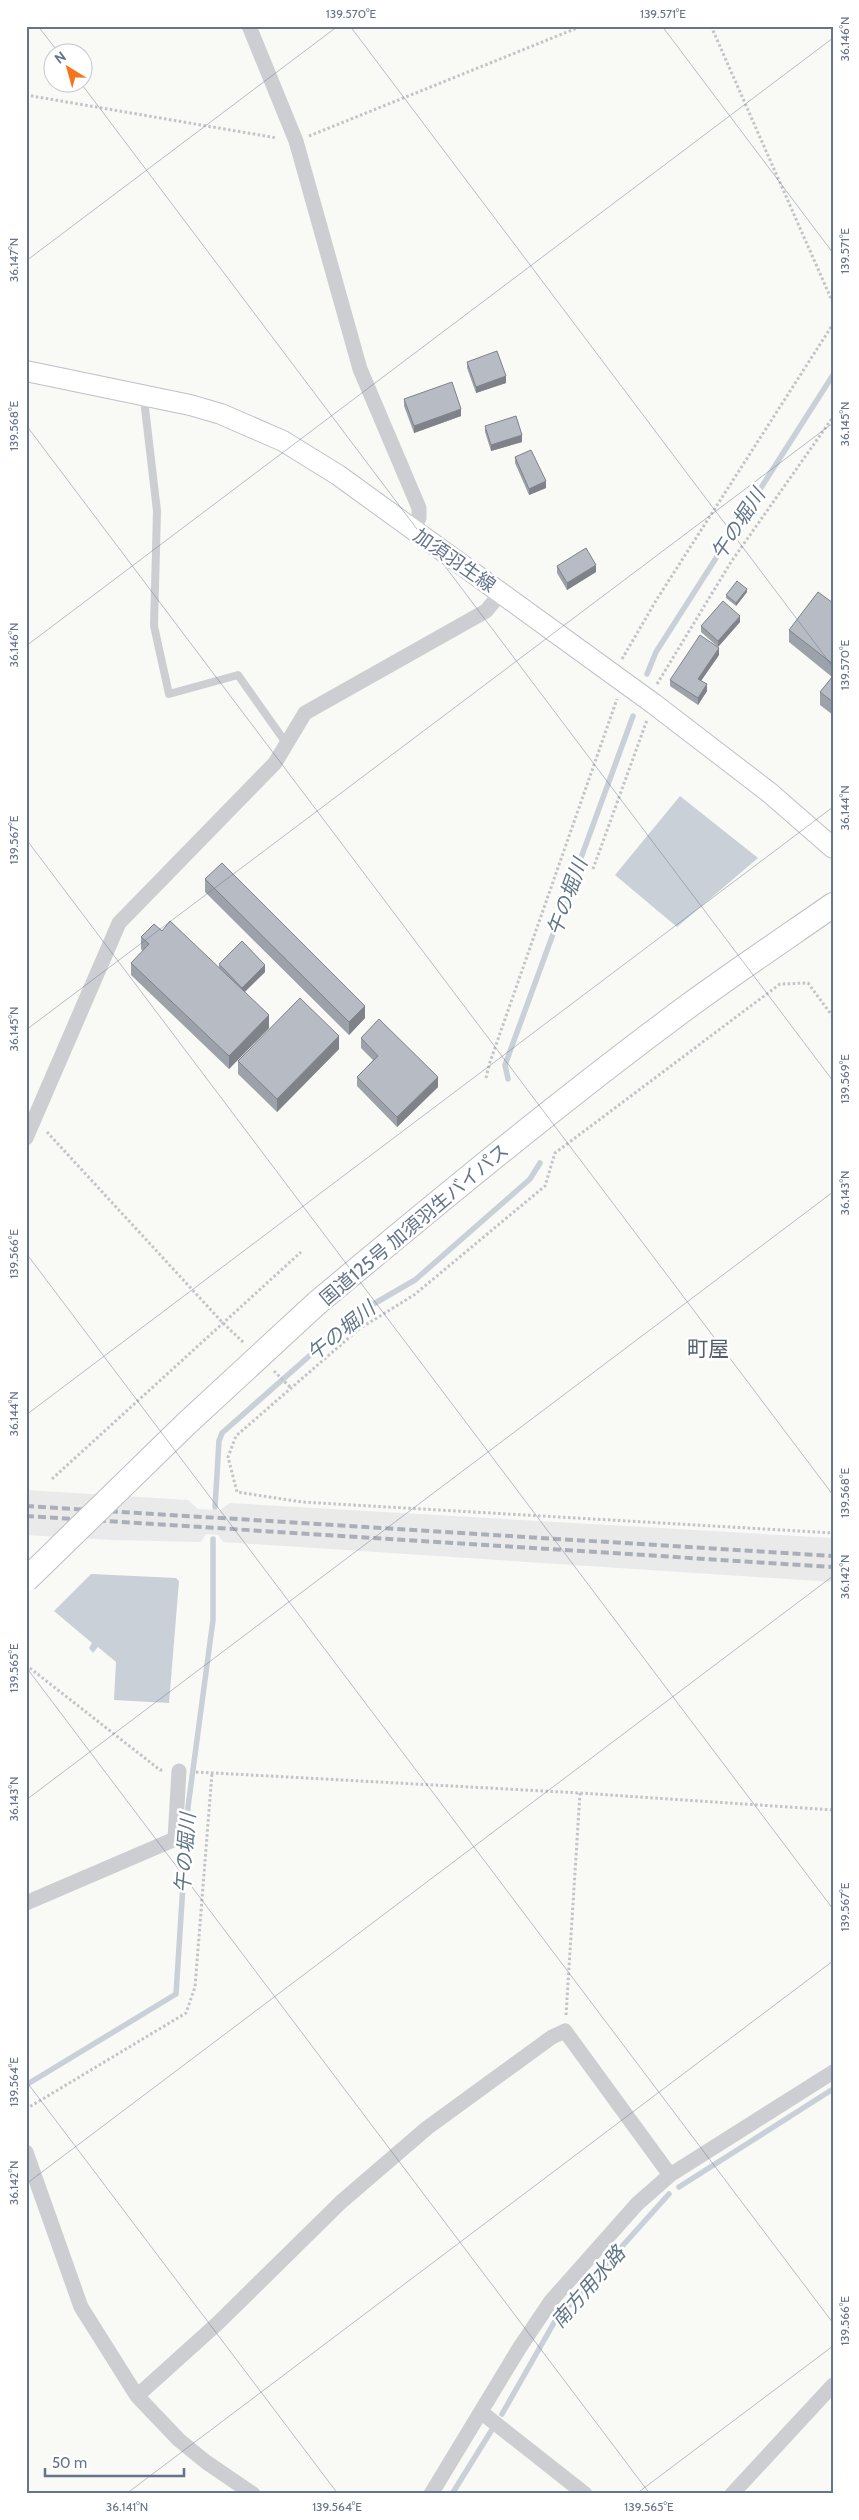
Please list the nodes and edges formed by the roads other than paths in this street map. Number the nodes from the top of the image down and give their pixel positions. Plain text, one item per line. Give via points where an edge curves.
1 (249, 26) edge
2 (26, 371) edge
3 (146, 394) junction
4 (413, 530) junction
5 (501, 593) junction
6 (286, 744) junction
7 (833, 848) edge
8 (833, 905) edge
9 (30, 1114) edge
10 (26, 1138) edge
11 (26, 1580) edge
12 (179, 1772) road end
13 (26, 1903) edge
14 (833, 2072) edge
15 (26, 2152) edge
16 (670, 2174) junction
17 (833, 2385) edge
18 (137, 2396) junction
19 (482, 2412) junction
20 (253, 2494) edge
21 (431, 2494) edge
22 (584, 2494) edge
23 (732, 2494) edge

1 - 4 street via 296,141 360,369 419,508 419,518
2 - 3 main road, 加須羽生線
3 - 4 main road, 加須羽生線 via 221,414 283,441 338,475
3 - 6 lane via 157,511 154,626 169,694 238,675
4 - 5 main road, 加須羽生線
5 - 6 street via 486,611 305,712
5 - 7 main road, 加須羽生線 via 770,792
6 - 9 street via 275,763 119,923
8 - 11 highway, 国道125号 加須羽生バイパス, bridge via 688,1006 602,1072 317,1303
9 - 10 street
12 - 13 street via 175,1839
14 - 16 street
15 - 18 street via 81,2307
16 - 18 street via 565,2031 552,2037 427,2128 341,2202 218,2323
16 - 19 street via 637,2204 551,2301 520,2346
17 - 23 street
18 - 20 street via 179,2440
19 - 21 street
19 - 22 street

